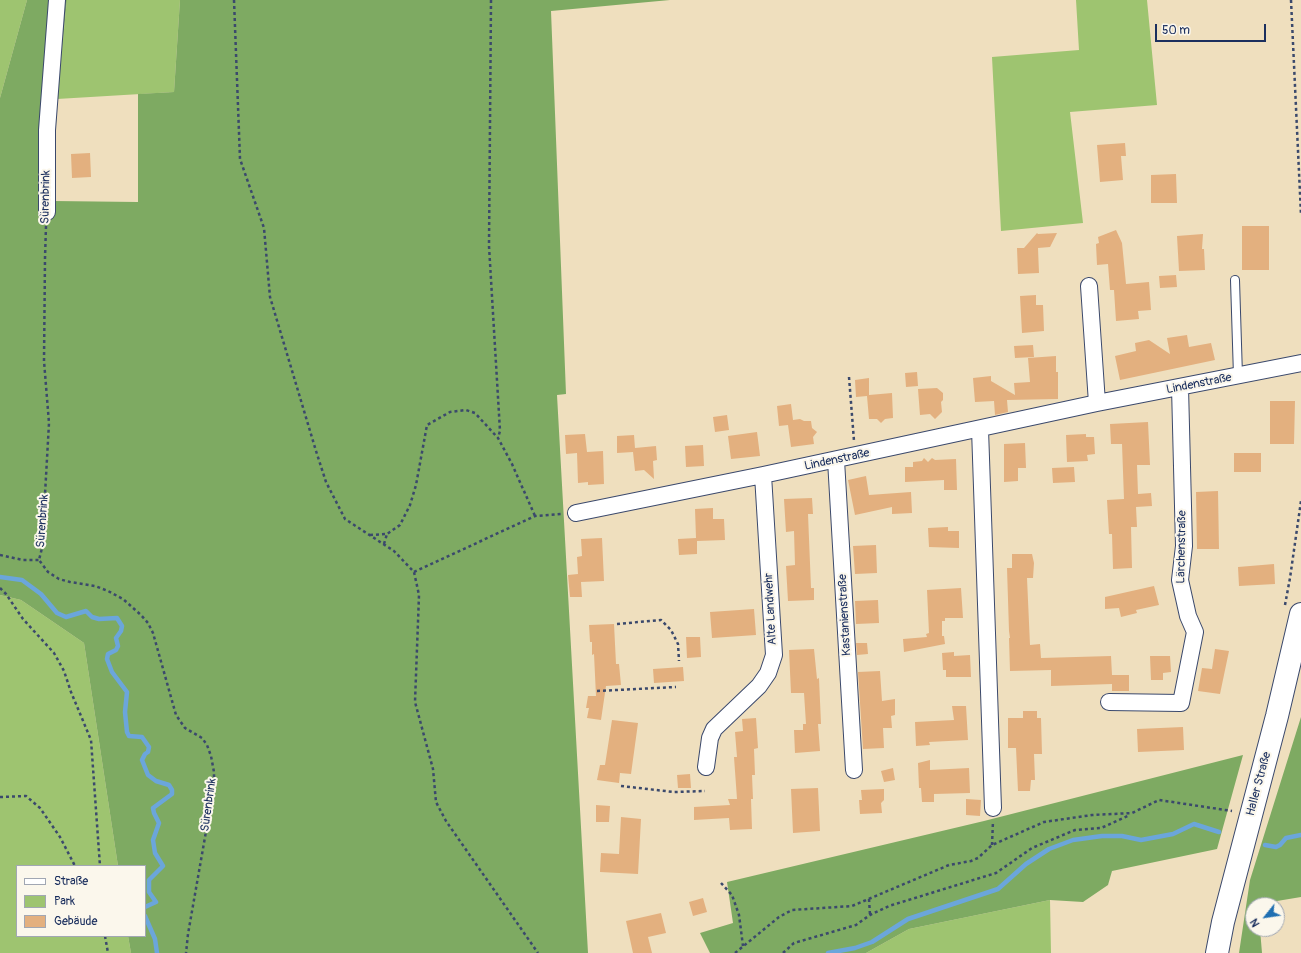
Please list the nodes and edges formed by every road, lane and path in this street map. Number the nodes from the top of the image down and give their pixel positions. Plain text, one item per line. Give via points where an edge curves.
1 (57, 0) edge
2 (234, 0) edge
3 (491, 0) edge
4 (1291, 0) edge
5 (47, 212) joint
6 (1301, 215) edge
7 (1235, 280) dead end
8 (1089, 286) dead end
9 (1301, 363) edge
10 (849, 376) dead end
11 (1238, 376) junction
12 (1180, 387) junction
13 (1097, 403) junction
14 (980, 429) junction
15 (498, 438) junction
16 (855, 456) junction
17 (836, 460) junction
18 (764, 475) junction
19 (576, 513) joint
20 (535, 516) junction
21 (388, 534) junction
22 (370, 535) junction
23 (384, 544) junction
24 (0, 555) edge
25 (39, 560) junction
26 (414, 572) junction
27 (0, 588) edge
28 (1301, 614) edge
29 (617, 624) dead end
30 (680, 661) dead end
31 (676, 687) dead end
32 (597, 691) dead end
33 (1109, 702) dead end
34 (706, 767) dead end
35 (854, 770) dead end
36 (621, 786) dead end
37 (706, 791) dead end
38 (0, 796) edge
39 (993, 808) joint
40 (1232, 810) dead end
41 (1132, 814) junction
42 (992, 845) junction
43 (74, 865) edge
44 (100, 865) edge
45 (721, 883) dead end
46 (869, 899) junction
47 (870, 914) junction
48 (105, 937) edge
49 (743, 946) junction
50 (108, 953) edge
51 (186, 953) edge
52 (538, 953) edge
53 (735, 953) edge
54 (783, 953) edge
55 (1217, 953) edge

1 - 5 street, Sürenbrink via 47,130
2 - 22 path via 240,159 264,228 270,297 326,482 345,519
3 - 15 path via 489,246 500,431
4 - 6 path
5 - 25 path, Sürenbrink via 44,361 48,423 42,548
7 - 11 lane
8 - 13 street
9 - 11 street, Lindenstraße
10 - 16 path
11 - 12 street, Lindenstraße
12 - 13 street, Lindenstraße
12 - 33 street, Lärchenstraße via 1184,546 1180,580 1188,616 1195,632 1181,703
13 - 14 street, Lindenstraße
14 - 16 street, Lindenstraße
14 - 39 street
15 - 20 path
15 - 21 path via 475,413 466,410 450,412 427,425 410,505 400,525
16 - 17 street, Lindenstraße
17 - 18 street, Lindenstraße
17 - 35 street, Kastanienstraße
18 - 19 street, Lindenstraße
18 - 34 street, Alte Landwehr via 774,655 768,673 759,686 714,729 710,738
19 - 20 path
20 - 26 path
21 - 22 path
21 - 23 path
22 - 23 path
23 - 26 path
24 - 25 path via 23,560
25 - 51 path, Sürenbrink via 48,572 58,579 108,590 141,615 153,633 176,715 185,728 202,738 212,756 214,786
26 - 52 path via 419,595 415,702 433,769 436,802 446,821
27 - 44 path via 23,619 54,653 64,671 91,740
28 - 55 main road, Haller Straße
29 - 30 path via 661,620 671,630 678,644
31 - 32 path
36 - 37 path via 674,792
38 - 43 path via 26,796 40,808
39 - 42 path
40 - 41 path via 1159,800
41 - 42 path via 1092,815 1044,822
41 - 47 path via 1101,828 1075,830 1032,848 996,873
42 - 46 path via 978,858 949,865
45 - 49 path via 732,895 739,915
46 - 47 path
46 - 49 path via 852,906 792,910
47 - 54 path via 856,925 799,940
48 - 50 path
49 - 53 path

